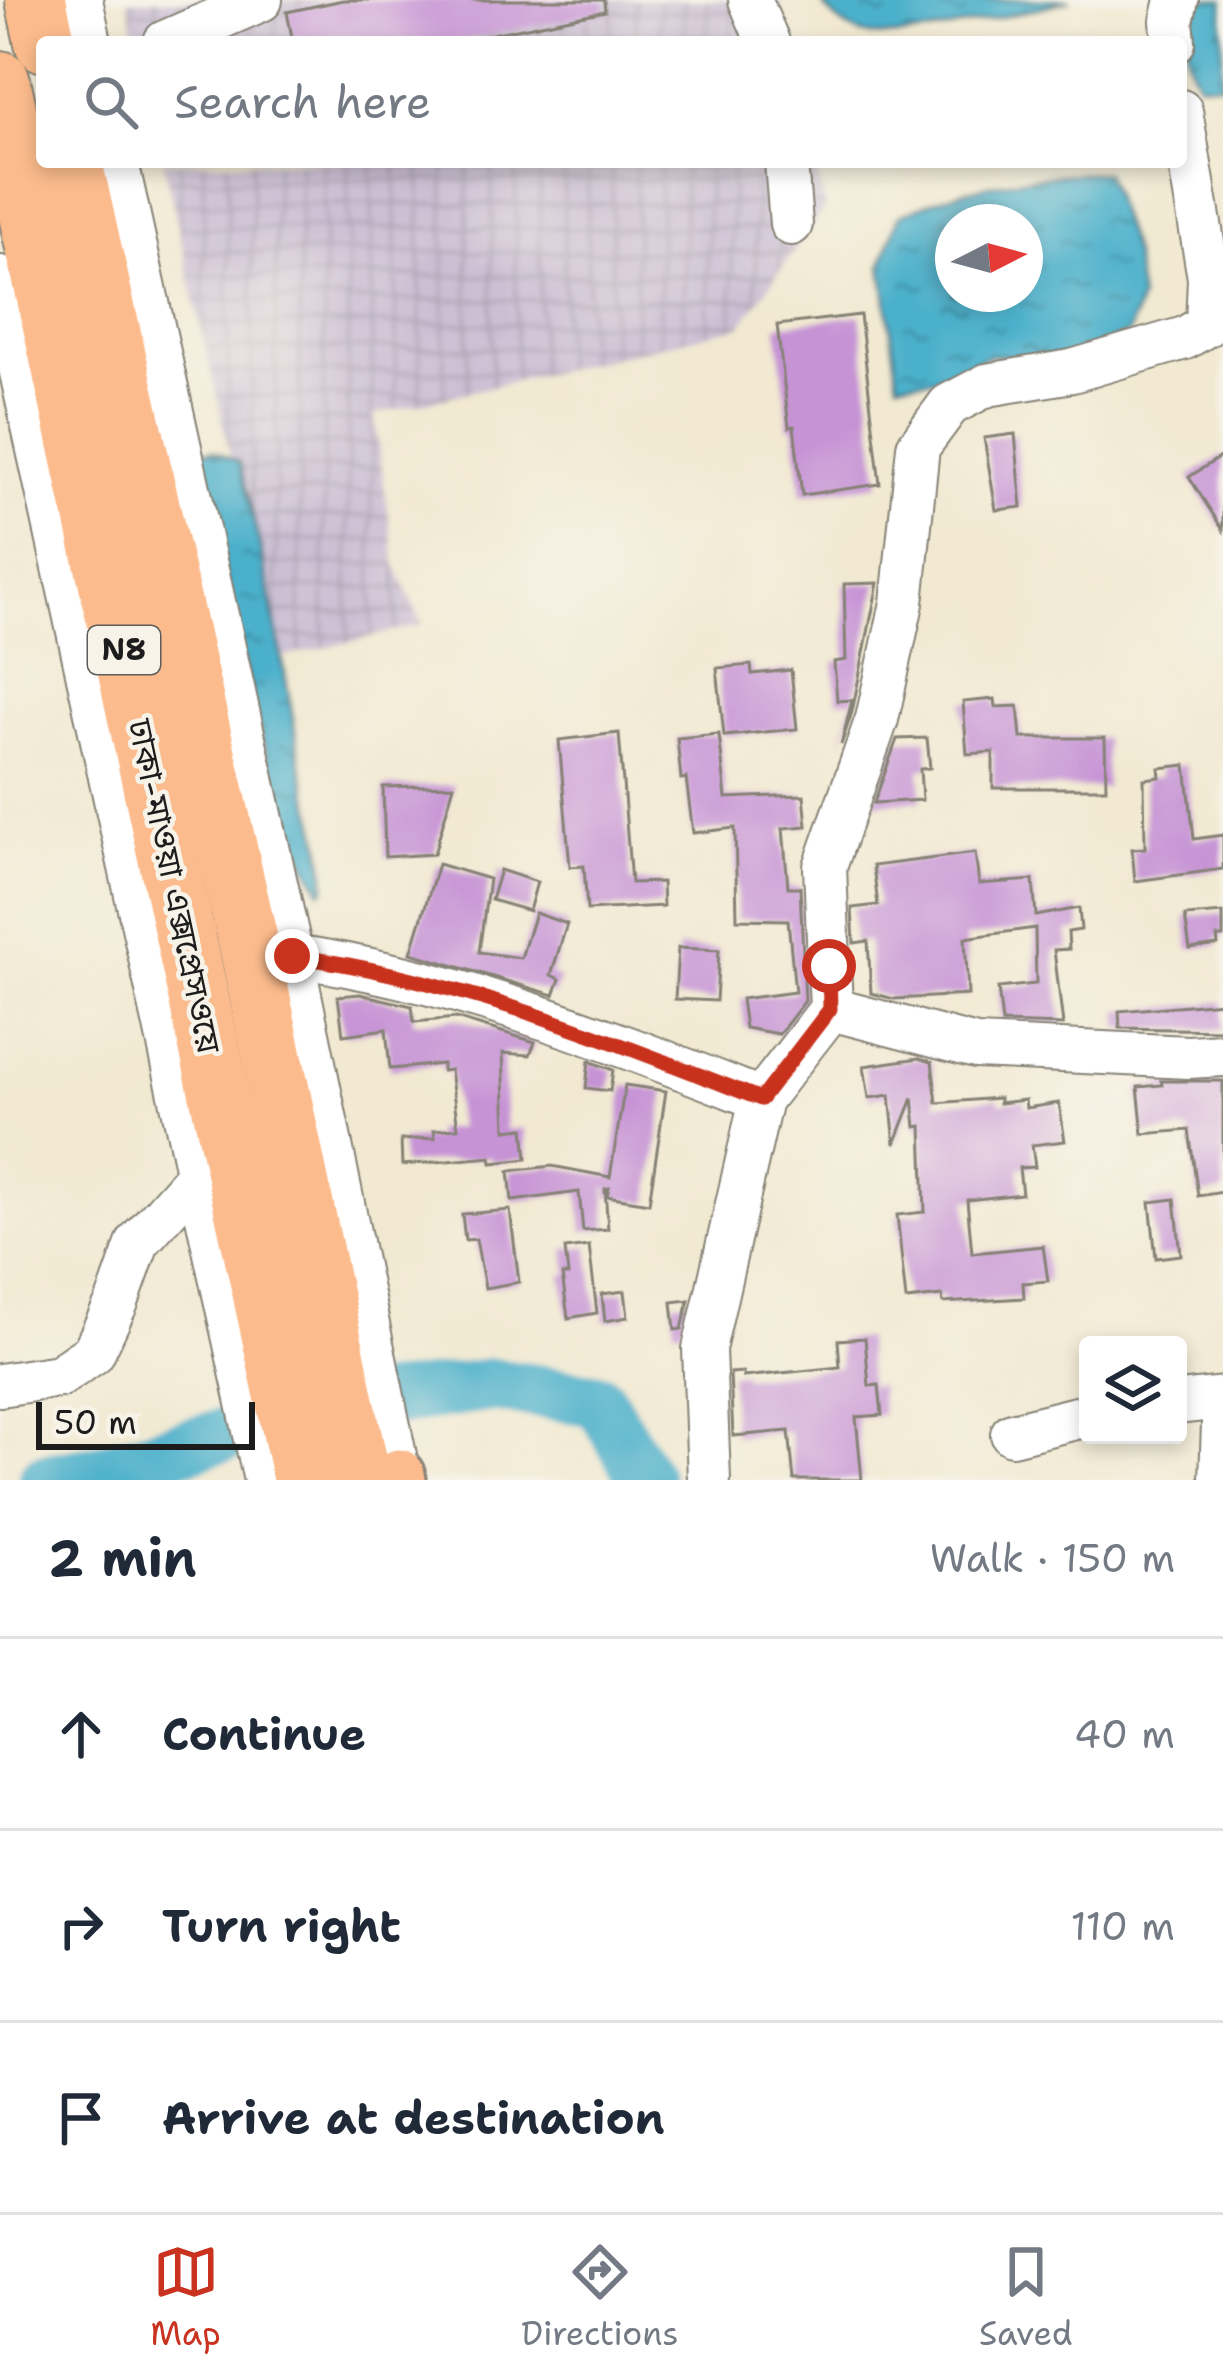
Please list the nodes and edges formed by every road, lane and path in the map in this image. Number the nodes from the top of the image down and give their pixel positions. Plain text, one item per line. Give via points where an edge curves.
1 (36, 0) edge
2 (81, 0) edge
3 (261, 0) edge
4 (750, 0) edge
5 (1177, 0) edge
6 (44, 36) edge
7 (89, 36) edge
8 (179, 36) edge
9 (766, 36) edge
10 (1173, 36) edge
11 (0, 80) edge
12 (1187, 147) edge
13 (73, 168) edge
14 (118, 168) edge
15 (787, 168) edge
16 (791, 224) dead end
17 (0, 277) edge
18 (292, 956) junction
19 (830, 1009) junction
20 (1223, 1055) edge
21 (761, 1099) junction
22 (196, 1177) junction
23 (326, 1208) junction
24 (229, 1234) junction
25 (0, 1385) edge
26 (1223, 1398) edge
27 (1187, 1402) edge
28 (1079, 1417) edge
29 (1223, 1422) edge
30 (1012, 1434) dead end
31 (387, 1478) edge
32 (265, 1480) edge
33 (304, 1480) edge
34 (709, 1480) edge
35 (1221, 1480) edge

1 - 6 highway
2 - 7 street
3 - 8 street
4 - 9 street
5 - 10 street
11 - 24 highway, ঢাকা-মাওয়া এক্সপ্রেসওয়ে / N8
12 - 19 street via 1209,278 1208,325 1072,371 987,386 949,405 918,447 902,603 877,719 825,867
13 - 23 highway, ঢাকা-মাওয়া এক্সপ্রেসওয়ে / N8
14 - 18 street
15 - 16 street
17 - 22 street
18 - 21 street via 357,964 581,1029
18 - 23 street
19 - 20 street via 976,1047
19 - 21 street
21 - 34 street via 704,1349
22 - 24 street
22 - 25 street via 138,1242 92,1353 59,1376
23 - 31 highway, ঢাকা-মাওয়া এক্সপ্রেসওয়ে / N8
24 - 32 street
24 - 33 highway, ঢাকা-মাওয়া এক্সপ্রেসওয়ে / N8
26 - 27 street
28 - 30 street
29 - 35 street

